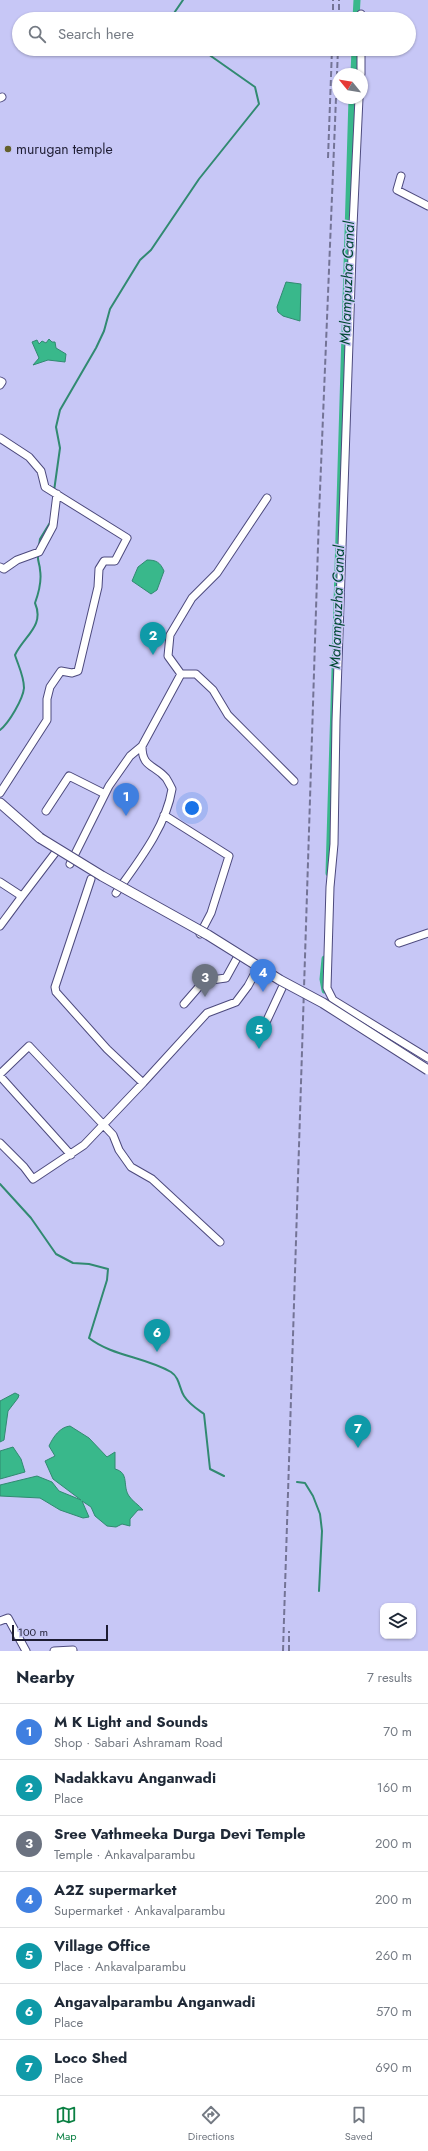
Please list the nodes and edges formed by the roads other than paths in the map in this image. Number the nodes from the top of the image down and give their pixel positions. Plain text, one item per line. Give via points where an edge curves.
1 (361, 56) edge
2 (360, 68) edge
3 (359, 104) edge
4 (401, 176) dead end
5 (428, 206) edge
6 (0, 381) edge
7 (0, 385) edge
8 (0, 438) edge
9 (57, 494) junction
10 (267, 498) dead end
11 (0, 567) edge
12 (181, 674) junction
13 (142, 746) junction
14 (294, 781) dead end
15 (0, 793) edge
16 (105, 794) junction
17 (0, 803) edge
18 (46, 811) dead end
19 (164, 815) junction
20 (56, 853) dead end
21 (70, 864) dead end
22 (91, 879) dead end
23 (0, 882) edge
24 (116, 893) dead end
25 (20, 899) junction
26 (0, 926) edge
27 (428, 933) edge
28 (200, 934) dead end
29 (399, 944) dead end
30 (237, 958) dead end
31 (256, 971) dead end
32 (282, 988) dead end
33 (184, 1004) dead end
34 (344, 1006) junction
35 (339, 1020) dead end
36 (261, 1033) dead end
37 (428, 1058) edge
38 (428, 1070) edge
39 (0, 1075) edge
40 (143, 1083) junction
41 (102, 1124) junction
42 (0, 1143) edge
43 (71, 1155) junction
44 (220, 1242) dead end
45 (0, 1621) edge
46 (73, 1650) dead end
47 (26, 1651) edge
48 (54, 1651) edge

1 - 2 street
3 - 34 street via 352,233 334,844 327,979 330,997
4 - 5 street via 398,190
6 - 7 street
8 - 9 street via 28,457 41,471 45,487
9 - 11 street via 53,526 39,552 17,560 4,569
9 - 15 street via 128,538 115,561 104,561 99,570 98,587 78,670 76,673 61,671 56,676 47,699 47,720
10 - 12 street via 217,573 192,598 170,635 168,656
12 - 13 street
12 - 14 street via 196,674 213,690 228,715
13 - 16 street via 130,756
13 - 19 street via 142,757 150,767 165,777 172,789
16 - 18 street via 69,776
16 - 21 street
17 - 38 main road, bridge via 40,838 322,1003
19 - 24 street via 137,863
19 - 28 street via 229,856 211,913
20 - 25 street
22 - 40 street via 55,987 56,992 107,1049
23 - 25 street via 20,895
25 - 26 street
27 - 29 street
30 - 33 street via 226,978 204,981
31 - 40 street via 236,1002 207,1013
32 - 36 street
34 - 35 street
34 - 37 street
39 - 41 street via 29,1046
39 - 43 street
40 - 41 street via 123,1106
41 - 43 street via 84,1145
41 - 44 street via 113,1135 119,1150 131,1167 152,1179
42 - 43 street via 33,1179
45 - 47 street via 8,1618
46 - 48 street

